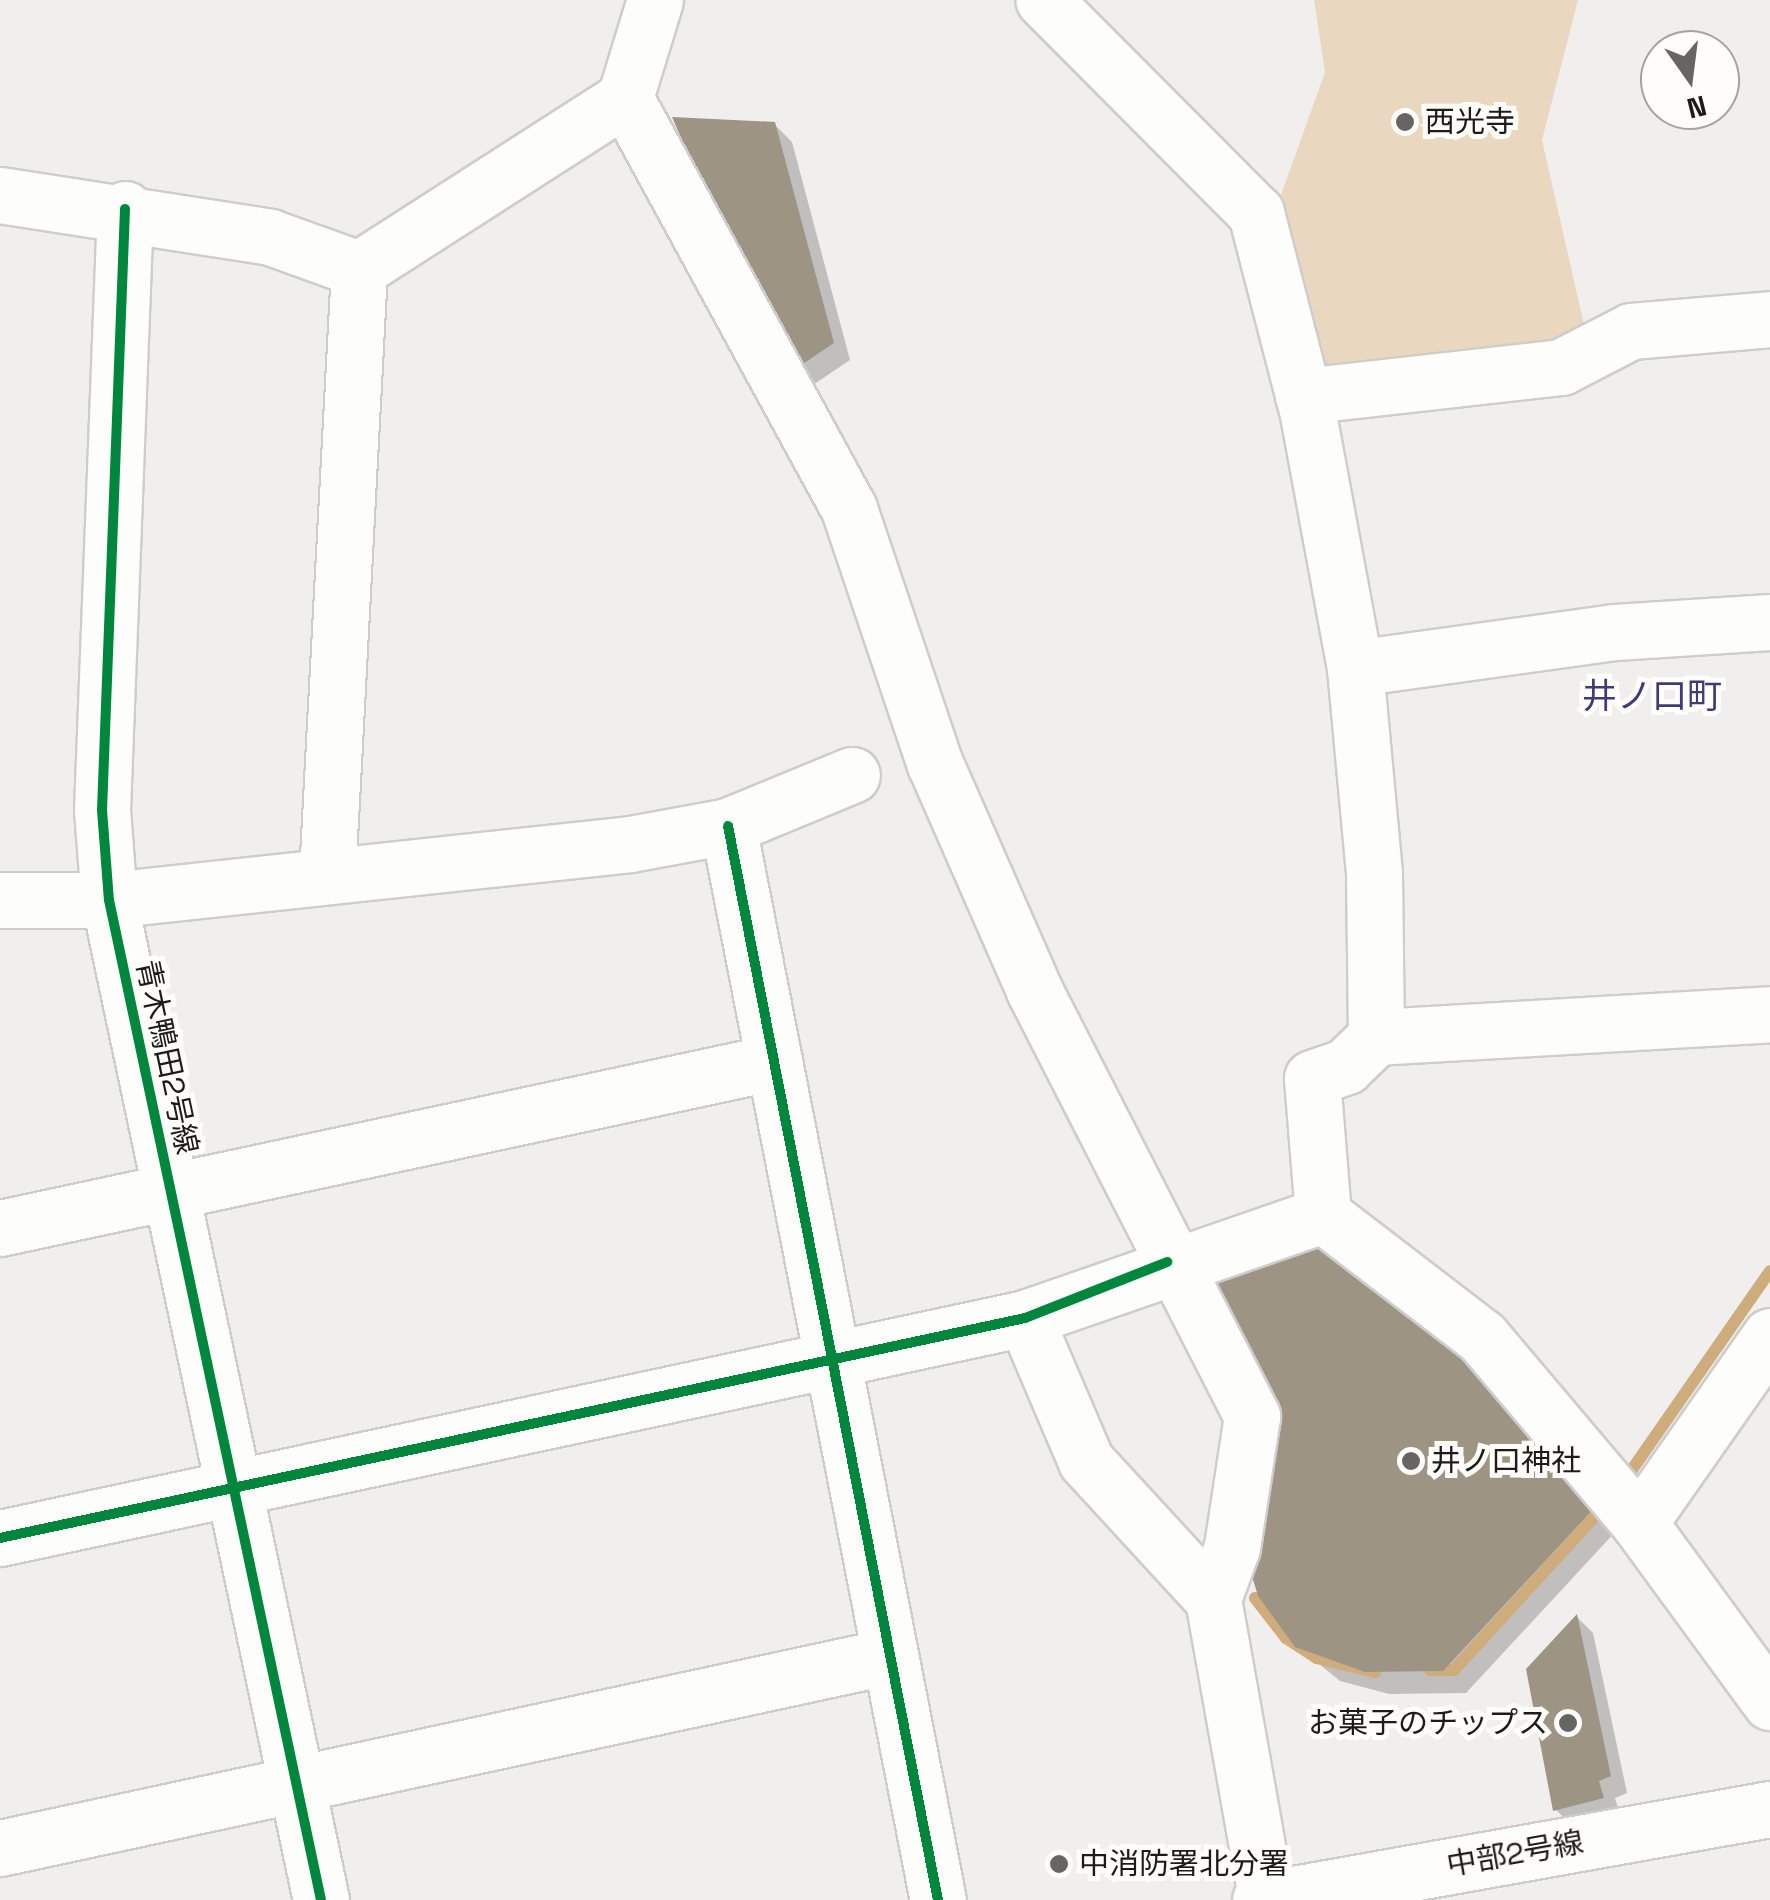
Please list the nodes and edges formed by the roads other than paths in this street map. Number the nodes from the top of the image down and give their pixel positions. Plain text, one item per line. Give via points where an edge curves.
1 (656, 0) edge
2 (1044, 0) edge
3 (625, 98) junction
4 (0, 195) edge
5 (126, 209) junction
6 (359, 268) junction
7 (1770, 319) edge
8 (1303, 396) junction
9 (1770, 622) edge
10 (1355, 668) junction
11 (852, 775) dead end
12 (728, 826) junction
13 (327, 876) junction
14 (0, 900) edge
15 (108, 900) junction
16 (1770, 1014) edge
17 (1376, 1037) junction
18 (774, 1062) junction
19 (170, 1191) junction
20 (1323, 1215) junction
21 (0, 1228) edge
22 (1167, 1262) junction
23 (1025, 1318) junction
24 (1770, 1336) edge
25 (832, 1359) junction
26 (234, 1488) junction
27 (1639, 1524) junction
28 (0, 1538) edge
29 (1213, 1599) junction
30 (890, 1656) junction
31 (1770, 1702) edge
32 (297, 1787) junction
33 (1770, 1810) edge
34 (0, 1848) edge
35 (1263, 1899) edge
36 (321, 1900) edge
37 (938, 1900) edge

1 - 3 street
2 - 8 street via 1256,213
3 - 6 street
3 - 22 street via 849,510 936,764
4 - 5 street
5 - 6 street via 270,237
5 - 15 street, 青木鴨田2号線 via 102,810
6 - 13 street
7 - 8 street via 1631,331 1560,367
8 - 10 street
9 - 10 street via 1615,632
10 - 17 street
11 - 12 street
12 - 13 street
12 - 18 street
13 - 15 street
14 - 15 street
15 - 19 street, 青木鴨田2号線
16 - 17 street
17 - 20 street via 1346,1066 1312,1078
18 - 19 street
18 - 25 street
19 - 21 street
19 - 26 street, 青木鴨田2号線
20 - 22 street
20 - 27 street via 1482,1337
22 - 23 street
22 - 29 street via 1252,1416 1232,1547
23 - 25 street
23 - 29 street via 1086,1461
24 - 27 street
25 - 26 street
25 - 30 street
26 - 28 street
26 - 32 street, 青木鴨田2号線
27 - 31 street
29 - 35 street
30 - 32 street
30 - 37 street
32 - 34 street
32 - 36 street, 青木鴨田2号線
33 - 35 street, 中部2号線

